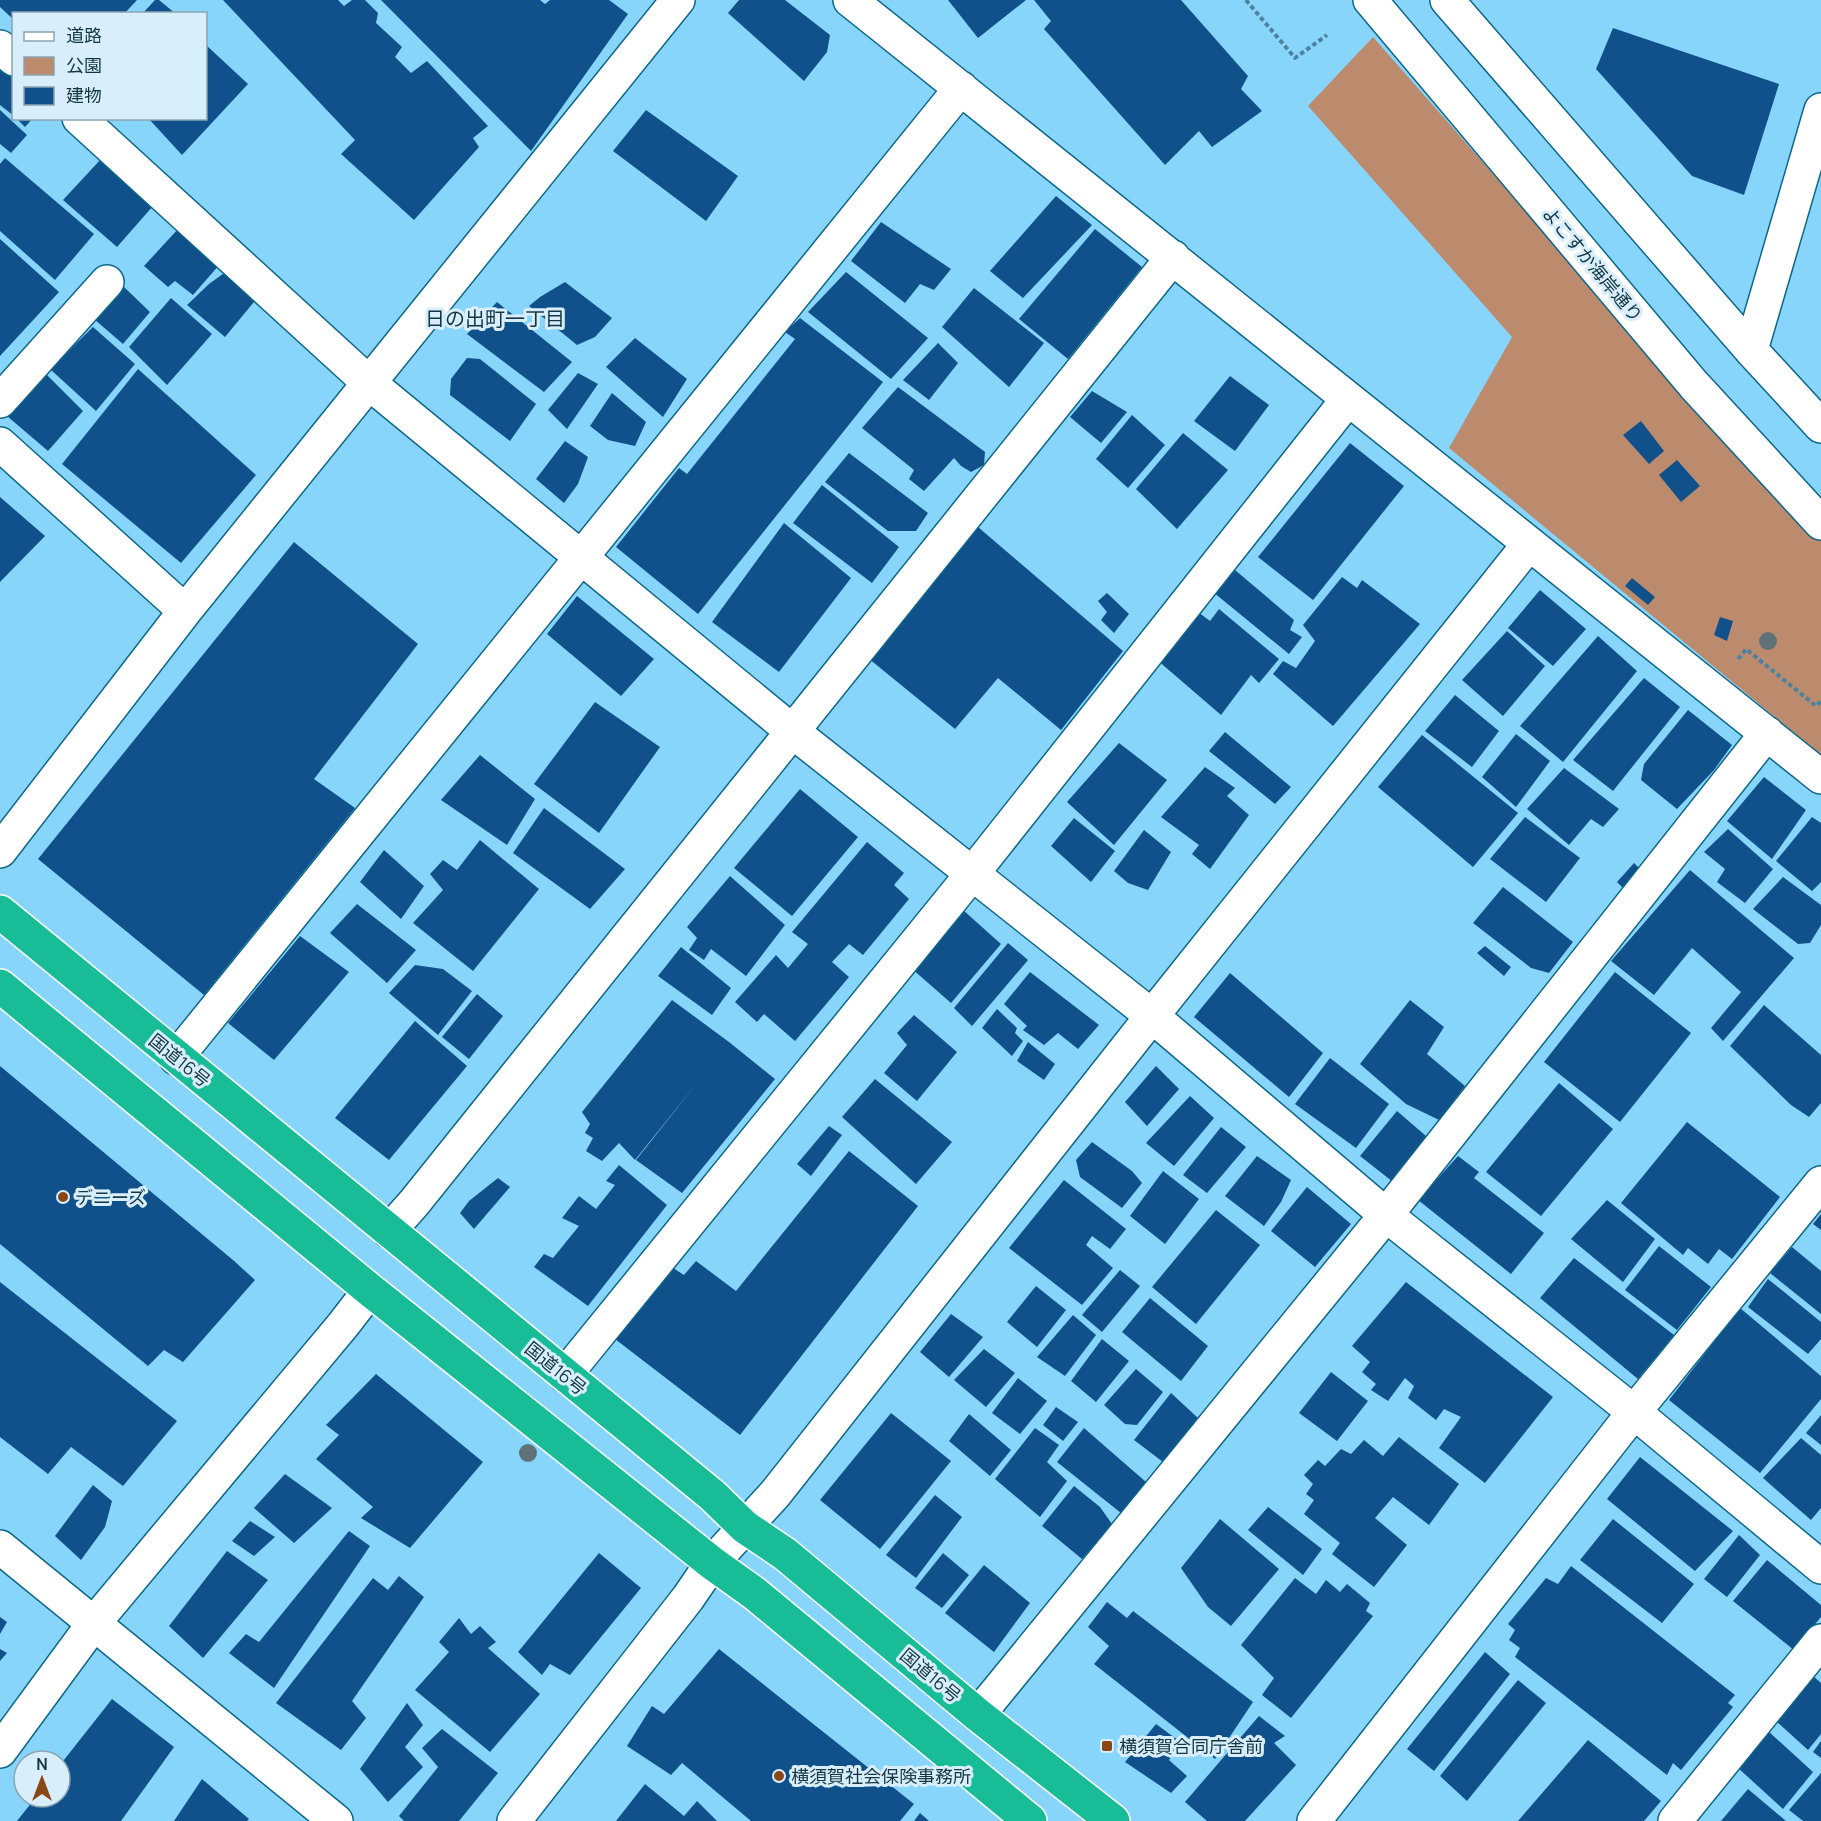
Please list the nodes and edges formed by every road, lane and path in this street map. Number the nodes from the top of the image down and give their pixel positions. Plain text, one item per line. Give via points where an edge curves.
1 (678, 0) edge
2 (850, 0) edge
3 (1246, 0) edge
4 (1370, 0) edge
5 (1447, 0) edge
6 (1328, 35) dead end
7 (0, 47) edge
8 (12, 57) edge
9 (961, 88) junction
10 (1821, 110) edge
11 (81, 120) edge
12 (1173, 257) junction
13 (107, 282) dead end
14 (1751, 350) junction
15 (368, 382) junction
16 (1348, 399) junction
17 (0, 400) edge
18 (1821, 426) edge
19 (0, 444) edge
20 (1821, 523) edge
21 (1529, 544) junction
22 (580, 557) junction
23 (185, 611) junction
24 (1821, 701) edge
25 (1816, 706) dead end
26 (792, 731) junction
27 (1767, 733) junction
28 (1821, 777) edge
29 (0, 851) edge
30 (972, 874) junction
31 (0, 912) edge
32 (0, 986) edge
33 (1152, 1016) junction
34 (176, 1058) junction
35 (1821, 1183) edge
36 (1386, 1215) junction
37 (389, 1231) junction
38 (370, 1290) junction
39 (565, 1375) junction
40 (1634, 1412) junction
41 (744, 1527) junction
42 (0, 1547) edge
43 (712, 1563) junction
44 (1821, 1567) edge
45 (94, 1623) junction
46 (1821, 1641) edge
47 (978, 1715) junction
48 (0, 1751) edge
49 (336, 1821) edge
50 (514, 1821) edge
51 (1030, 1821) edge
52 (1113, 1821) edge
53 (1314, 1821) edge
54 (1675, 1821) edge

1 - 15 street
2 - 9 street
3 - 6 path via 1295,58
4 - 20 street, よこすか海岸通り via 1694,385
5 - 14 street
7 - 8 street
9 - 12 street
9 - 22 street
10 - 14 street
11 - 15 street
12 - 16 street
12 - 26 street
13 - 17 street
14 - 18 street
15 - 22 street
15 - 23 street
16 - 21 street
16 - 30 street
19 - 23 street
21 - 27 street
21 - 33 street
22 - 26 street
22 - 34 street
23 - 29 street
24 - 25 path
26 - 30 street
26 - 37 street
27 - 28 street
27 - 36 street
30 - 33 street
30 - 39 street
31 - 34 highway, 国道16号
32 - 38 highway
33 - 36 street
33 - 41 street via 776,1494
34 - 37 highway, 国道16号
35 - 40 street
36 - 40 street
36 - 47 street
37 - 39 highway, 国道16号
38 - 43 highway
38 - 45 street
39 - 41 highway, 国道16号 via 712,1495
40 - 44 street
40 - 53 street
41 - 43 street
41 - 47 highway, 国道16号 via 785,1554
42 - 45 street
43 - 50 street
43 - 51 highway via 754,1593
45 - 48 street
45 - 49 street
46 - 54 street
47 - 52 highway, 国道16号

